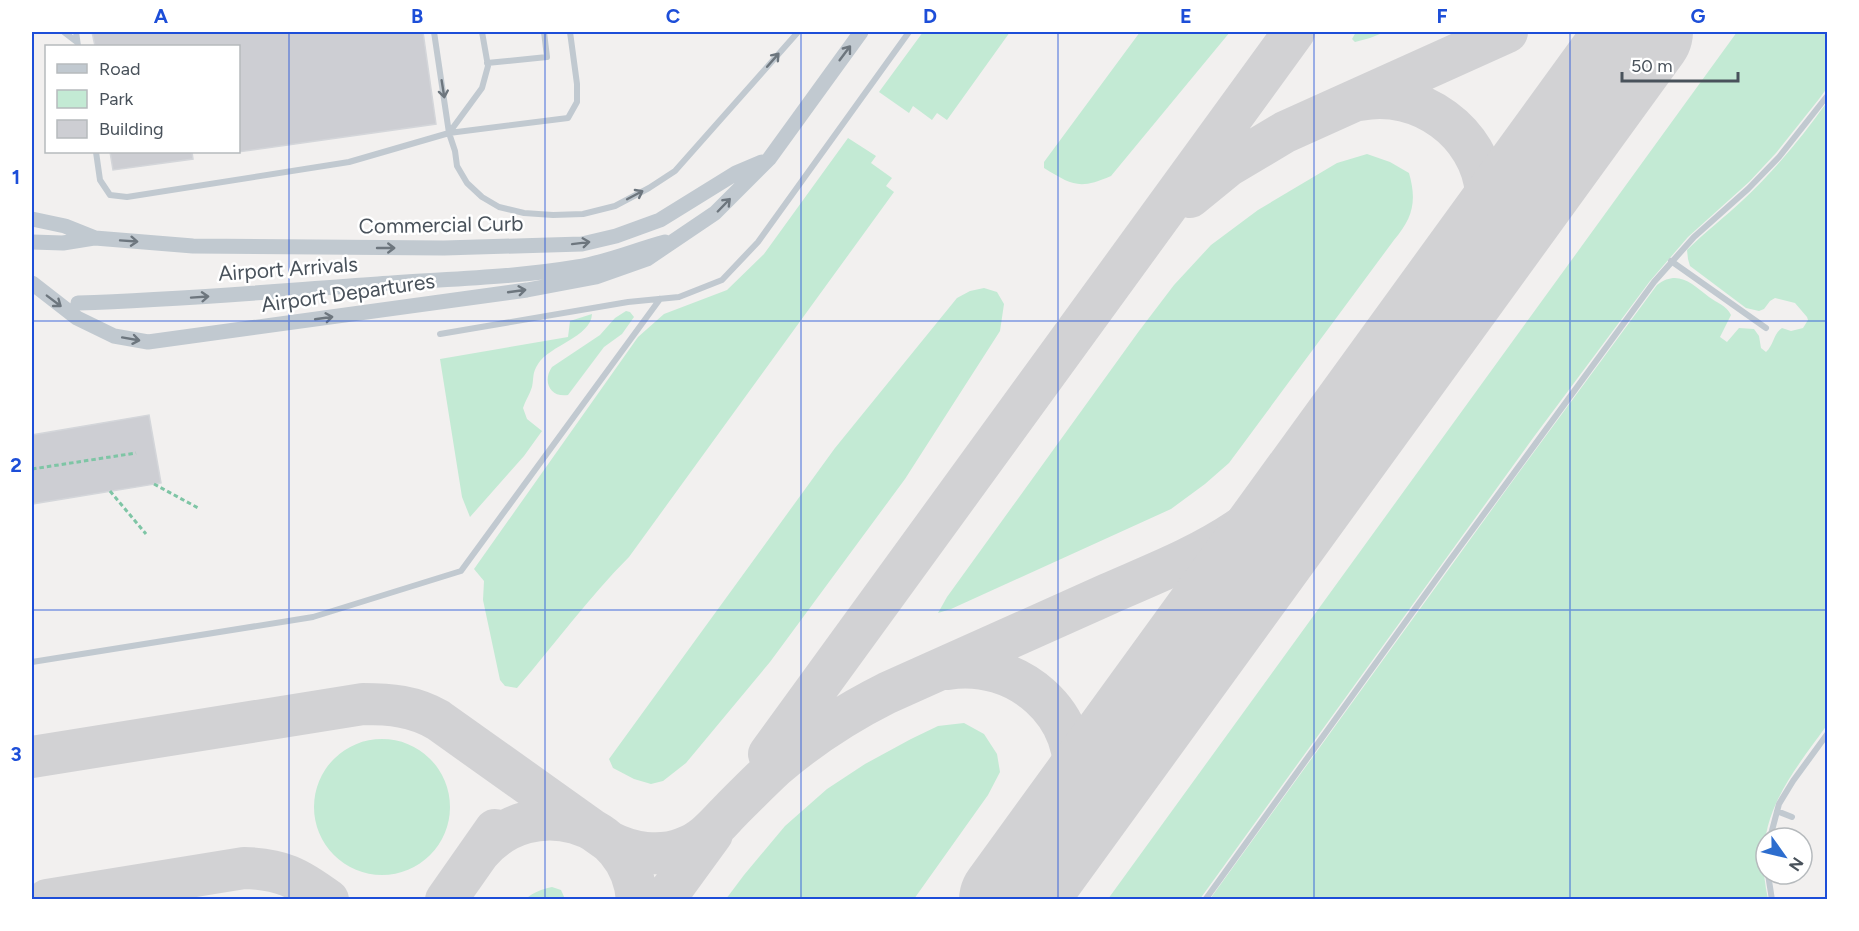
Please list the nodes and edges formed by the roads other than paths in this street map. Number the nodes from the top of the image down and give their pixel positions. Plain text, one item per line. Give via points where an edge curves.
1 (64, 32) edge
2 (76, 32) edge
3 (434, 32) edge
4 (482, 32) edge
5 (544, 32) edge
6 (570, 32) edge
7 (798, 32) edge
8 (861, 32) edge
9 (909, 32) edge
10 (78, 44) edge
11 (488, 63) junction
12 (1827, 95) edge
13 (449, 133) junction
14 (96, 153) edge
15 (769, 159) junction
16 (32, 219) edge
17 (95, 238) junction
18 (676, 239) junction
19 (32, 242) edge
20 (1671, 261) junction
21 (32, 283) edge
22 (660, 299) junction
23 (78, 303) dead end
24 (1766, 328) dead end
25 (440, 334) dead end
26 (32, 662) edge
27 (1827, 733) edge
28 (1777, 811) junction
29 (1792, 817) dead end
30 (1773, 826) edge
31 (1205, 900) edge

1 - 10 lane
2 - 10 lane
3 -> 13 lane
4 - 11 lane
5 - 11 lane via 547,57
6 - 13 lane via 577,102 568,118
13 -> 7 lane via 467,183 498,207 553,215 584,214 615,206 675,171
15 -> 8 street, Airport Departures
9 - 22 lane via 739,263 722,280 679,297
11 - 13 lane via 482,88
12 - 20 lane via 1770,167
13 - 14 lane via 350,162 127,197 110,195 100,180
17 -> 15 street, Commercial Curb via 193,246 444,248 582,244 660,220 736,173
18 -> 15 street, Airport Departures via 715,213
16 - 17 street, Commercial Curb
17 - 19 street, Commercial Curb
21 -> 18 street, Airport Departures via 77,318 114,336 148,342 596,277 646,259
23 -> 18 street, Airport Arrivals via 489,277 577,267
20 - 24 lane
20 - 31 lane
22 - 25 lane
22 - 26 lane via 461,571 313,617
27 - 28 lane
28 - 29 lane
28 - 30 lane

